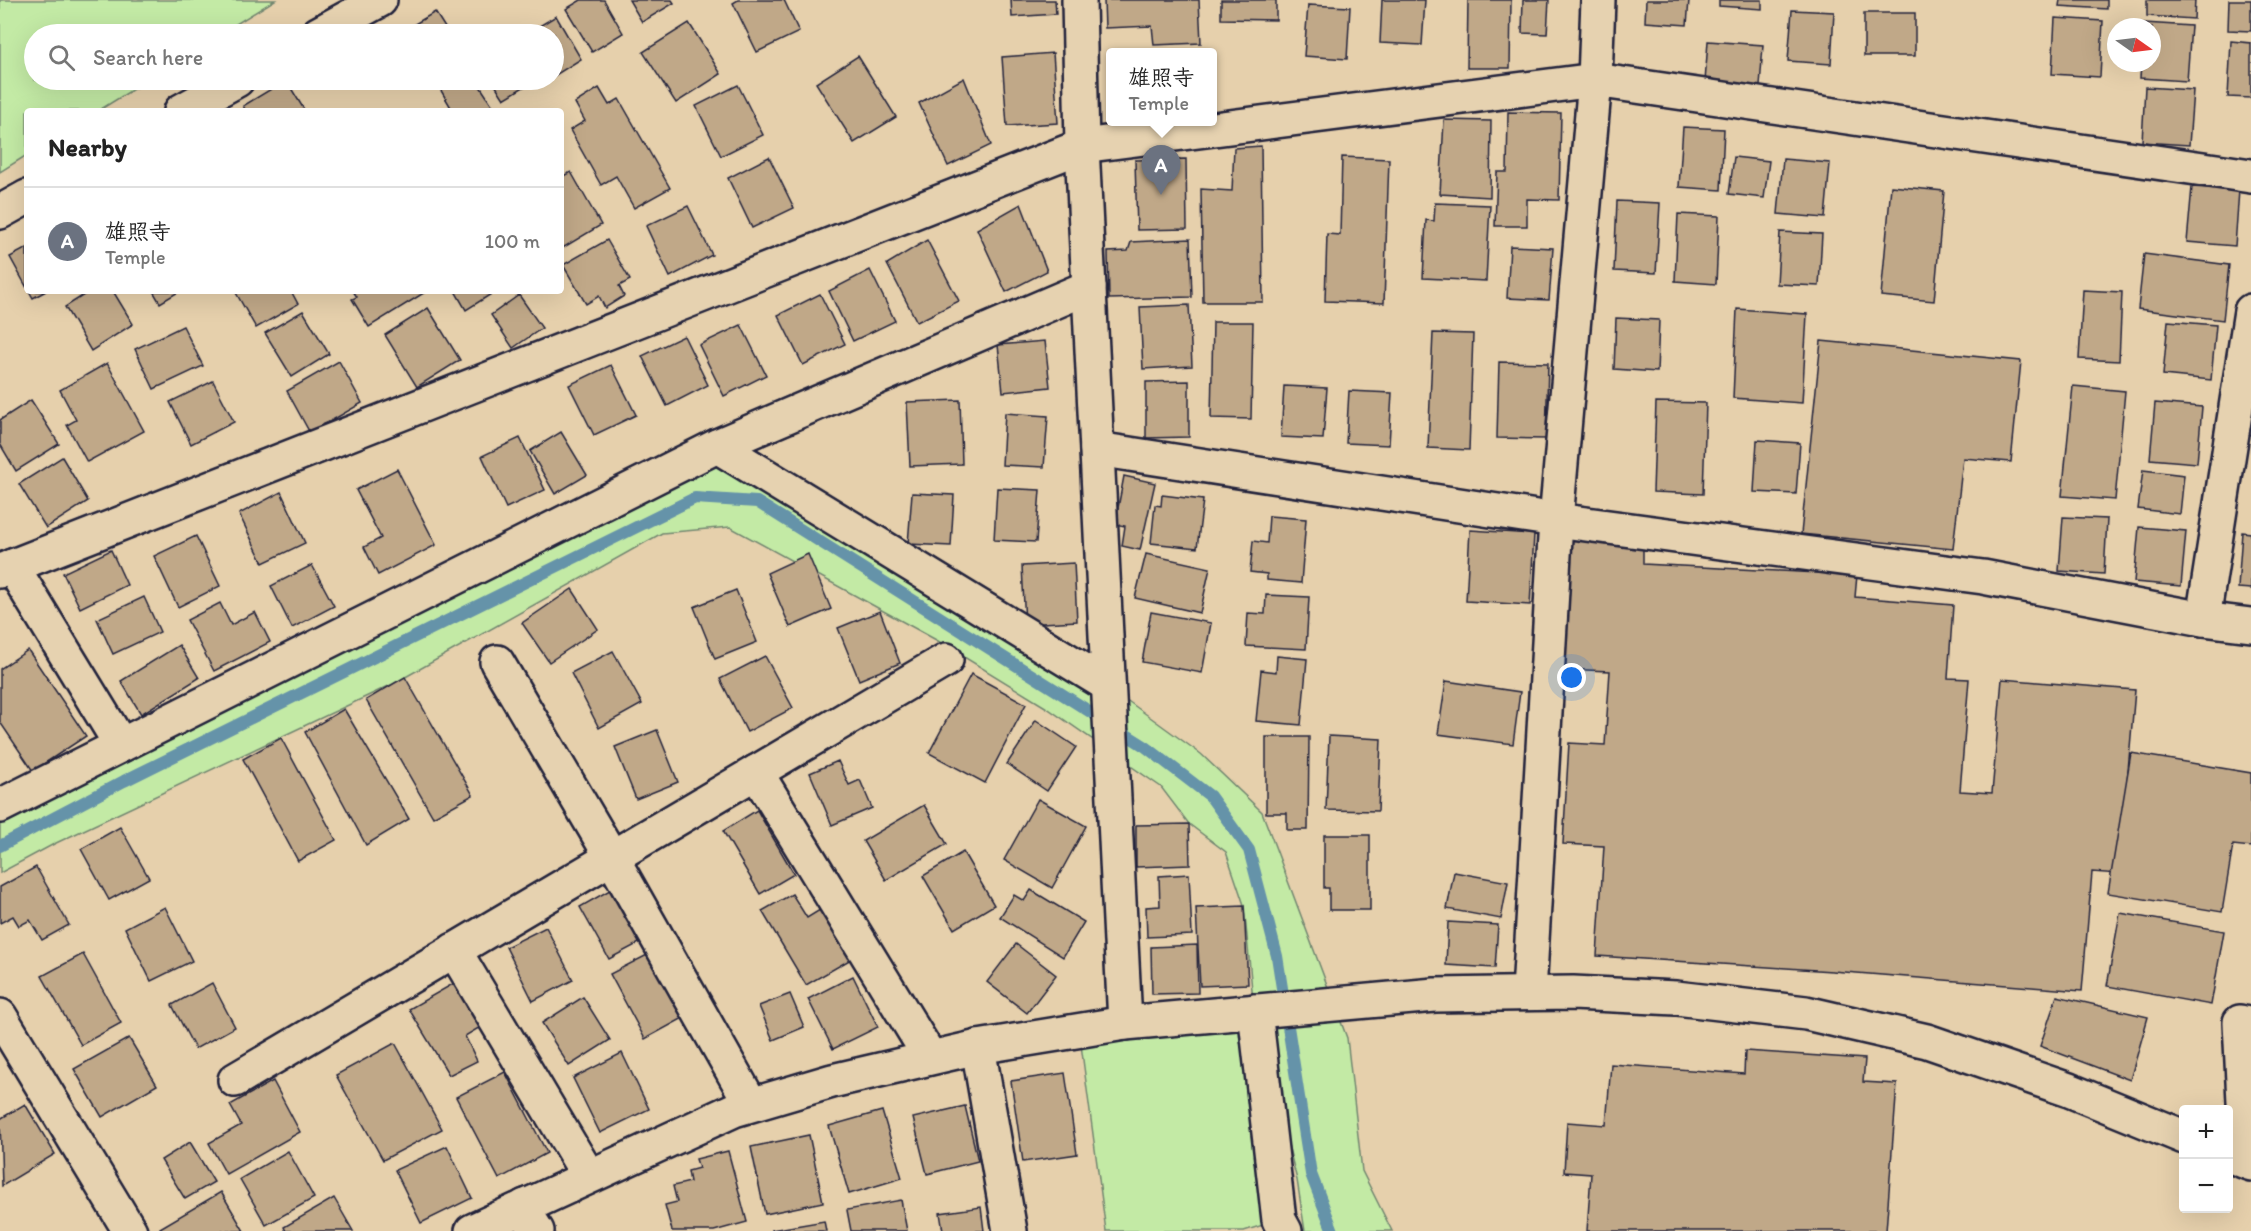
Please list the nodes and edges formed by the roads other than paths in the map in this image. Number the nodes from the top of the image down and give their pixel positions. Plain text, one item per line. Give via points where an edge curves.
1 (1079, 0) edge
2 (1598, 0) edge
3 (365, 2) edge
4 (333, 24) edge
5 (1595, 80) junction
6 (219, 90) edge
7 (186, 108) edge
8 (1082, 146) junction
9 (2251, 176) edge
10 (24, 199) edge
11 (0, 212) edge
12 (1089, 286) junction
13 (2251, 311) edge
14 (717, 446) junction
15 (1097, 449) junction
16 (1556, 520) junction
17 (6, 569) edge
18 (2203, 619) junction
19 (2251, 625) edge
20 (946, 660) dead end
21 (497, 662) dead end
22 (1108, 686) junction
23 (121, 745) junction
24 (756, 772) junction
25 (0, 806) edge
26 (611, 856) junction
27 (454, 950) junction
28 (1529, 993) junction
29 (1255, 1011) junction
30 (0, 1016) edge
31 (1125, 1023) junction
32 (2251, 1025) edge
33 (978, 1047) junction
34 (930, 1057) junction
35 (235, 1080) dead end
36 (751, 1104) junction
37 (2179, 1135) edge
38 (2242, 1161) edge
39 (588, 1175) junction
40 (531, 1218) edge
41 (130, 1231) edge
42 (472, 1231) edge
43 (1010, 1231) edge
44 (1285, 1231) edge

1 - 8 street
2 - 5 street
3 - 4 street
5 - 8 street
5 - 9 street
5 - 16 street
6 - 7 street
8 - 12 street
8 - 17 street
10 - 11 street
12 - 14 street
12 - 15 street
13 - 18 street
14 - 22 street
14 - 23 street
15 - 16 street
15 - 22 street
16 - 18 street via 1983,577
16 - 28 street
17 - 23 street
18 - 19 street
20 - 24 street
21 - 26 street
22 - 31 street
23 - 25 street
24 - 26 street
24 - 34 street
26 - 27 street
26 - 36 street
27 - 35 street
27 - 39 street
28 - 29 street via 1435,995
28 - 37 street via 1676,998 1806,1012 1926,1041 2069,1090
29 - 31 street
29 - 44 street via 1279,1220
30 - 41 street
31 - 33 street
32 - 38 street via 2240,1022
33 - 34 street
33 - 43 street
34 - 36 street
36 - 39 street
39 - 40 street
40 - 42 street

